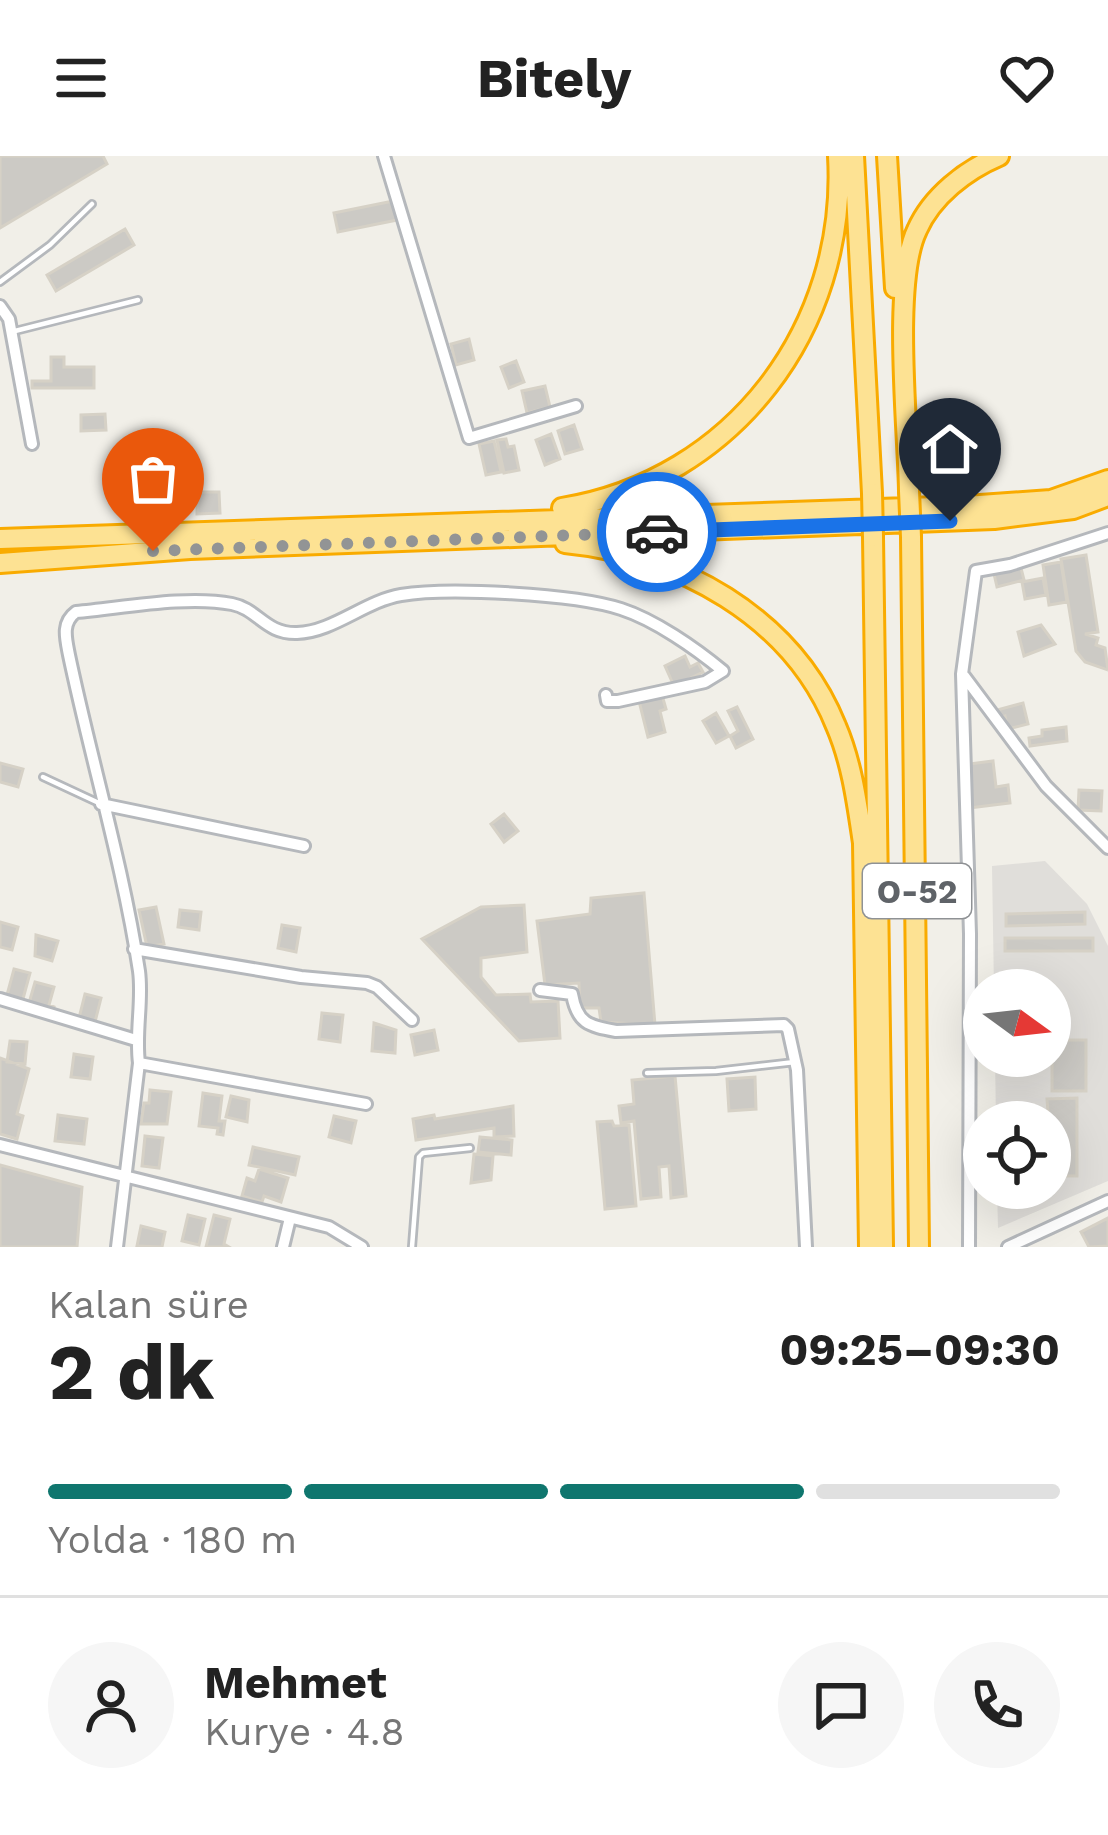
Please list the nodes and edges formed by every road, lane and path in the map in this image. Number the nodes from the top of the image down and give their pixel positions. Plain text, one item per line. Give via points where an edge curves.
1 (384, 156) edge
2 (838, 156) edge
3 (854, 156) edge
4 (886, 156) edge
5 (999, 156) edge
6 (92, 204) dead end
7 (0, 282) edge
8 (138, 300) dead end
9 (0, 306) edge
10 (11, 332) junction
11 (577, 406) dead end
12 (32, 444) dead end
13 (1108, 480) edge
14 (909, 491) junction
15 (1108, 496) edge
16 (496, 528) junction
17 (1108, 533) edge
18 (0, 539) edge
19 (0, 563) edge
20 (962, 674) junction
21 (606, 695) dead end
22 (43, 777) dead end
23 (101, 804) junction
24 (304, 846) dead end
25 (1108, 847) edge
26 (134, 949) junction
27 (540, 989) dead end
28 (0, 999) edge
29 (412, 1020) dead end
30 (136, 1040) junction
31 (795, 1062) junction
32 (139, 1063) junction
33 (647, 1072) dead end
34 (366, 1104) dead end
35 (0, 1145) edge
36 (470, 1148) dead end
37 (125, 1176) junction
38 (1108, 1201) edge
39 (290, 1218) junction
40 (876, 1244) edge
41 (919, 1246) edge
42 (117, 1247) edge
43 (283, 1247) edge
44 (362, 1247) edge
45 (412, 1247) edge
46 (806, 1247) edge
47 (969, 1247) edge
48 (1008, 1247) edge

1 - 11 street via 469,438
2 - 16 highway via 836,223 800,335 775,381 725,436 665,476
3 - 40 highway, O-52, bridge via 873,537 883,1050
4 - 14 highway, O-52
5 - 14 highway via 944,190 917,230 904,275
6 - 7 lane
8 - 10 lane
9 - 10 street
10 - 12 street
13 - 16 highway via 1051,500
14 - 41 highway, O-52, bridge
15 - 16 highway via 994,519
16 - 18 highway
16 - 19 highway
16 - 40 highway via 643,557 704,582 761,622 836,723 863,843
17 - 20 street via 976,571
20 - 25 street via 1046,786
20 - 47 street
21 - 23 street via 618,701 723,671 626,610 544,598 398,595 297,633 219,602 76,612 65,631
22 - 23 lane
23 - 24 street
23 - 26 street
26 - 29 street via 367,983
26 - 30 street via 141,990
27 - 31 street via 572,994 576,1016 616,1030 784,1025
28 - 30 street
30 - 32 street
31 - 33 lane
31 - 46 street
32 - 34 street
32 - 37 street
35 - 37 street
36 - 45 lane via 419,1157
37 - 39 street
37 - 42 street
38 - 48 street
39 - 43 street
39 - 44 street

